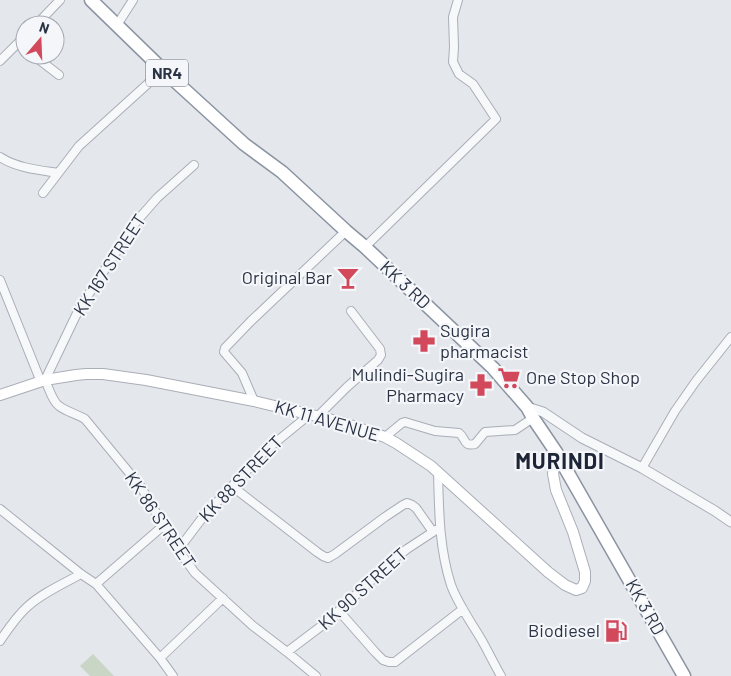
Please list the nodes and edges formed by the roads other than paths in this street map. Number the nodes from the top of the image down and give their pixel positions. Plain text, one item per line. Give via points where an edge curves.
1 (60, 0) edge
2 (91, 0) edge
3 (133, 0) edge
4 (458, 0) edge
5 (46, 15) edge
6 (117, 25) junction
7 (15, 46) edge
8 (0, 61) edge
9 (46, 65) edge
10 (163, 70) junction
11 (59, 75) dead end
12 (0, 157) edge
13 (194, 165) dead end
14 (58, 173) junction
15 (43, 192) dead end
16 (346, 231) junction
17 (365, 247) junction
18 (0, 280) edge
19 (351, 312) dead end
20 (731, 337) edge
21 (43, 381) junction
22 (0, 395) edge
23 (254, 401) junction
24 (530, 413) junction
25 (314, 415) junction
26 (385, 438) junction
27 (556, 452) junction
28 (642, 468) junction
29 (438, 472) junction
30 (232, 487) junction
31 (0, 509) edge
32 (731, 522) edge
33 (164, 525) junction
34 (436, 530) junction
35 (178, 550) junction
36 (80, 574) junction
37 (96, 584) junction
38 (223, 598) junction
39 (463, 609) junction
40 (339, 611) junction
41 (0, 640) edge
42 (287, 652) junction
43 (160, 658) junction
44 (173, 676) edge
45 (316, 676) edge
46 (501, 676) edge
47 (684, 676) edge

1 - 5 street
2 - 6 highway, KK 3 RD / NR4
3 - 6 street
4 - 17 street via 453,17 453,62 459,74 473,84 496,119
6 - 10 highway, KK 3 RD / NR4
7 - 8 street
9 - 11 street
10 - 14 street via 79,146
10 - 16 highway, KK 3 RD / NR4
12 - 14 street via 8,162
13 - 21 street, KK 167 STREET via 136,222 79,309
14 - 15 street
16 - 17 highway, KK 3 RD / NR4
16 - 23 street via 225,348 224,352 242,372
17 - 24 highway, KK 3 RD / NR4 via 493,368
18 - 21 street, KK 86 STREET
19 - 25 street, KK 88 STREET via 380,349 381,355
20 - 28 street via 675,411
21 - 22 main road, KK 11 AVENUE
21 - 23 main road, KK 11 AVENUE via 76,374 103,374
21 - 33 street, KK 86 STREET via 59,407 78,415 92,426 142,487
23 - 25 main road, KK 11 AVENUE
24 - 26 street via 514,430 485,432 471,445 458,433 434,431 405,422
24 - 27 highway, KK 3 RD / NR4
24 - 28 street via 543,412 582,438
25 - 26 main road, KK 11 AVENUE
25 - 30 street, KK 88 STREET via 265,451
26 - 29 main road, KK 11 AVENUE
27 - 29 main road, KK 11 AVENUE via 553,474 556,490 585,572 582,588 576,590 548,572
27 - 47 highway, KK 3 RD / NR4
28 - 32 street
29 - 34 street
30 - 34 street via 328,558 403,505 416,508
30 - 35 street, KK 88 STREET via 198,522
31 - 36 street
33 - 35 street, KK 86 STREET
33 - 37 street
34 - 39 street via 452,586
34 - 40 street, KK 90 STREET via 394,558
35 - 38 street, KK 86 STREET via 195,573
36 - 37 street
36 - 41 street via 28,606
37 - 43 street
38 - 42 street, KK 86 STREET
38 - 43 street
39 - 40 street via 395,662 383,660
39 - 46 street
40 - 42 street, KK 90 STREET
42 - 45 street, KK 86 STREET
43 - 44 street

